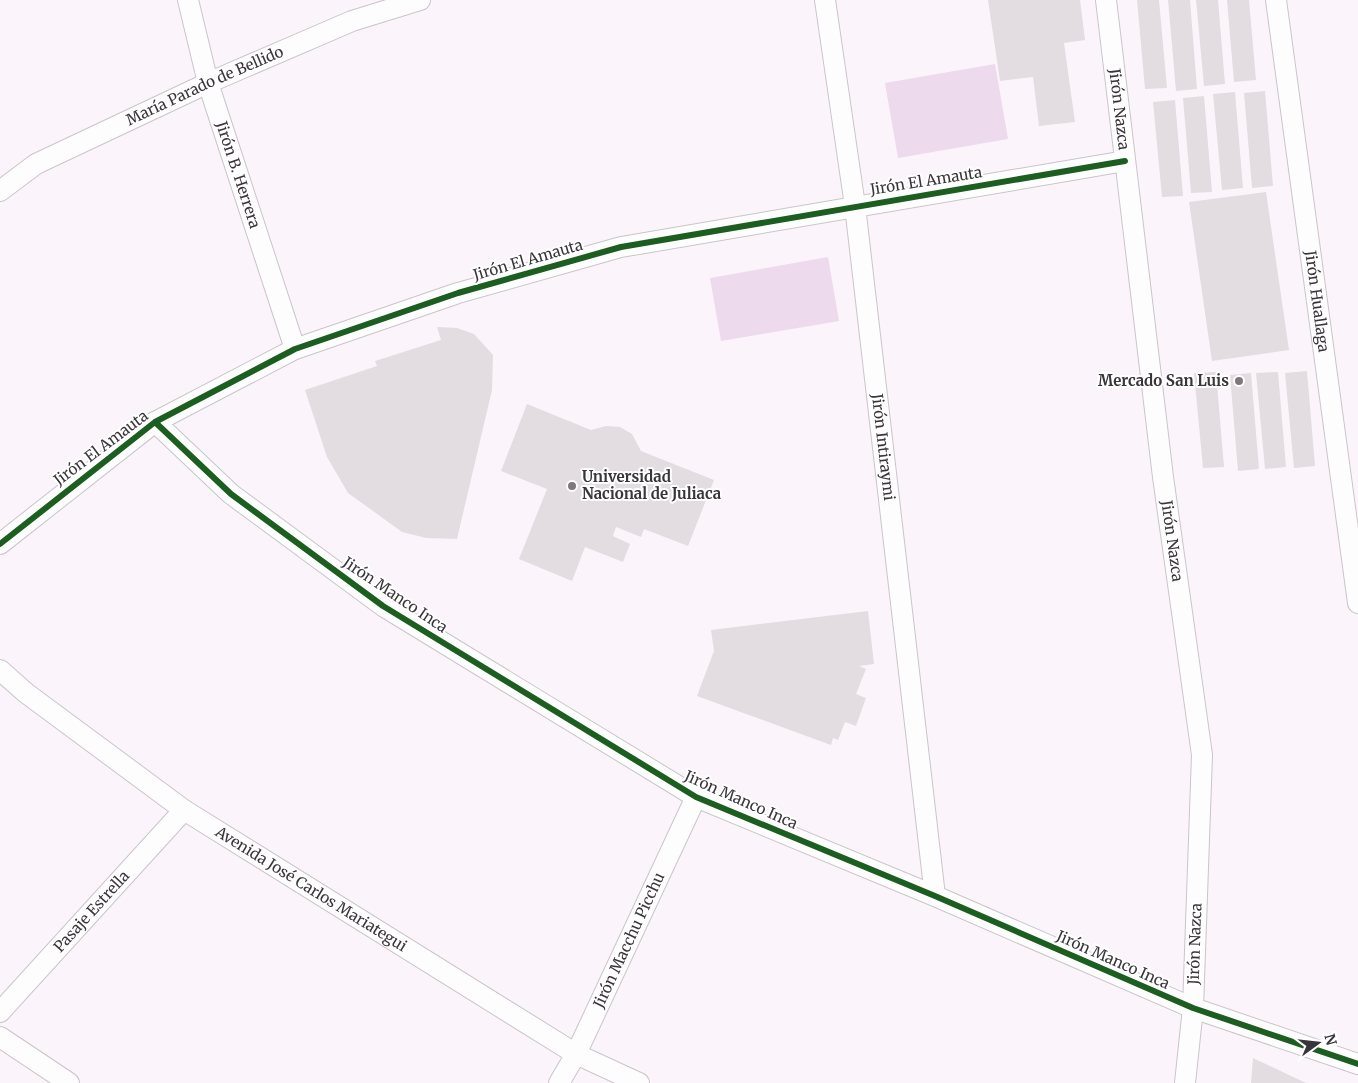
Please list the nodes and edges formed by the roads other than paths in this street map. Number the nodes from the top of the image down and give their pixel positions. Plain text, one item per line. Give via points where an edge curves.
1 (188, 0) edge
2 (420, 0) edge
3 (825, 0) edge
4 (1106, 0) edge
5 (1276, 0) edge
6 (208, 83) junction
7 (1125, 161) junction
8 (0, 191) edge
9 (855, 206) junction
10 (295, 349) junction
11 (155, 422) junction
12 (0, 544) edge
13 (1358, 603) edge
14 (0, 670) edge
15 (696, 797) junction
16 (184, 810) junction
17 (935, 896) junction
18 (1193, 1008) junction
19 (0, 1012) edge
20 (0, 1037) edge
21 (576, 1054) junction
22 (1358, 1064) edge
23 (69, 1083) edge
24 (559, 1083) edge
25 (639, 1083) edge
26 (1185, 1083) edge

1 - 6 street, Jirón B. Herrera
2 - 6 street, María Parado de Bellido via 352,21
3 - 9 street, Jirón Intiraymi
4 - 7 street, Jirón Nazca
5 - 13 street, Jirón Huallaga
6 - 8 street, María Parado de Bellido via 36,164
6 - 10 street, Jirón B. Herrera
7 - 9 street, Jirón El Amauta
7 - 18 street, Jirón Nazca via 1202,755
9 - 10 street, Jirón El Amauta via 621,247 458,293
9 - 17 street, Jirón Intiraymi
10 - 11 street, Jirón El Amauta
11 - 12 street, Jirón El Amauta
11 - 15 street, Jirón Manco Inca via 232,494 383,606
14 - 16 street, Avenida José Carlos Mariategui via 26,693
15 - 17 street, Jirón Manco Inca
15 - 21 street, Jirón Macchu Picchu
16 - 19 street, Pasaje Estrella
16 - 21 street, Avenida José Carlos Mariategui
17 - 18 street, Jirón Manco Inca
18 - 22 street, Jirón Manco Inca
18 - 26 street, Jirón Nazca
20 - 23 street
21 - 24 street, Jirón Macchu Picchu
21 - 25 street, Avenida José Carlos Mariategui

